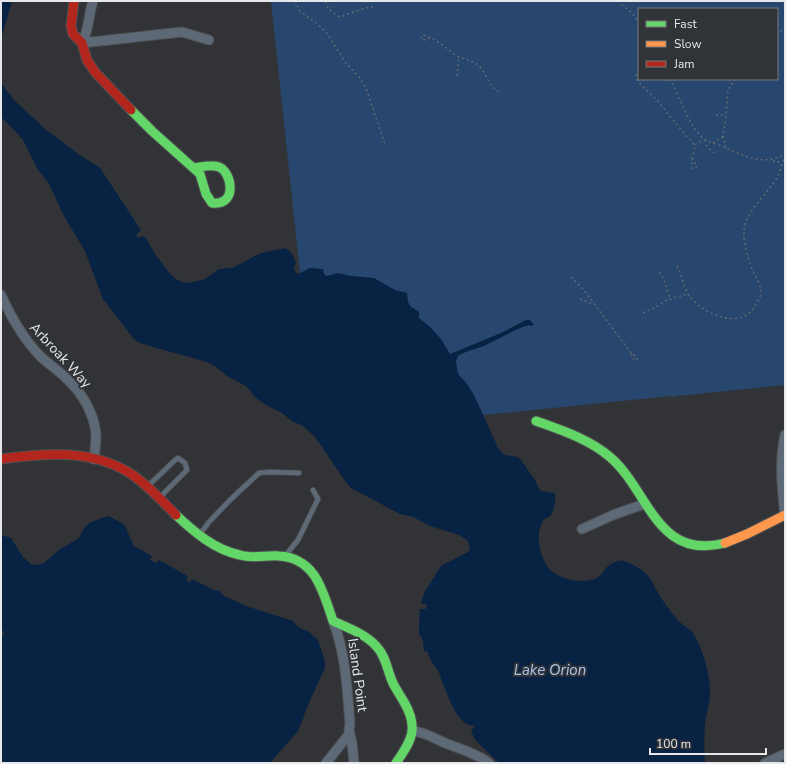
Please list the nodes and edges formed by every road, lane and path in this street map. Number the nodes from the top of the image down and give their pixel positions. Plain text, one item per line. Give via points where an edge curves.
1 (74, 1) edge
2 (93, 1) edge
3 (295, 1) edge
4 (326, 1) edge
5 (618, 1) edge
6 (374, 7) dead end
7 (638, 21) edge
8 (430, 38) dead end
9 (209, 40) dead end
10 (82, 42) junction
11 (459, 57) junction
12 (636, 74) dead end
13 (457, 76) dead end
14 (670, 80) edge
15 (734, 80) edge
16 (501, 93) dead end
17 (716, 115) dead end
18 (726, 115) junction
19 (723, 136) junction
20 (705, 140) junction
21 (713, 143) junction
22 (385, 144) dead end
23 (706, 145) dead end
24 (694, 146) junction
25 (726, 147) junction
26 (714, 153) dead end
27 (785, 155) edge
28 (692, 159) dead end
29 (771, 160) junction
30 (781, 167) junction
31 (194, 168) junction
32 (677, 266) dead end
33 (659, 272) dead end
34 (571, 277) dead end
35 (688, 294) junction
36 (1, 295) edge
37 (580, 298) dead end
38 (670, 300) junction
39 (594, 305) junction
40 (643, 313) dead end
41 (631, 353) dead end
42 (536, 421) dead end
43 (785, 435) edge
44 (1, 459) edge
45 (94, 459) junction
46 (299, 473) dead end
47 (147, 487) junction
48 (313, 490) dead end
49 (158, 498) junction
50 (644, 504) junction
51 (785, 515) edge
52 (582, 529) dead end
53 (199, 535) junction
54 (284, 557) junction
55 (333, 621) junction
56 (412, 731) junction
57 (350, 733) junction
58 (785, 754) edge
59 (326, 763) edge
60 (354, 763) edge
61 (396, 763) edge
62 (489, 763) edge
63 (765, 763) edge

1 - 10 street via 71,26 73,34
2 - 10 street via 87,33
3 - 22 path via 300,11 328,35 366,88
4 - 6 path via 331,12 340,17
5 - 7 path
8 - 11 path
9 - 10 street via 182,32
10 - 31 street via 87,60 95,72 152,131
11 - 13 path
11 - 16 path via 479,66 492,87
12 - 24 path via 637,80 682,132 693,141
14 - 20 path via 694,127
15 - 18 path via 728,90
17 - 18 path
18 - 19 path
19 - 21 path
19 - 25 path
20 - 21 path
20 - 24 path
21 - 25 path
23 - 26 path
24 - 28 path
25 - 29 path via 752,159
27 - 29 path
27 - 30 path
29 - 30 path via 778,161
30 - 35 path via 779,174 748,218 744,230 751,268 761,293 753,308 740,318 724,319 696,304
31 - 31 street via 202,177 206,194 212,203 225,202 229,194 226,171 214,166
32 - 35 path
33 - 38 path
34 - 39 path
35 - 38 path
36 - 45 street, Arbroak Way via 23,336 39,355 68,380 87,405 96,436
37 - 39 path
38 - 40 path
39 - 41 path
42 - 50 street via 595,446 618,465
43 - 51 street via 781,469
44 - 45 street via 53,455
45 - 47 street via 125,470
46 - 53 lane via 259,473
47 - 49 street
47 - 49 lane via 178,458 185,463 187,470
48 - 54 lane via 318,499 298,540
49 - 53 street
50 - 51 street via 665,530 682,542 698,547 714,546 734,540
50 - 52 street
53 - 54 street via 234,554 251,558
54 - 55 street via 298,560 309,567 318,580
55 - 56 street via 358,633 380,649 392,680 409,712
55 - 57 street, Island Point via 344,657
56 - 61 street via 412,736
56 - 62 street via 422,731
57 - 59 street, Island Point
57 - 60 street, Island Point
58 - 63 street

